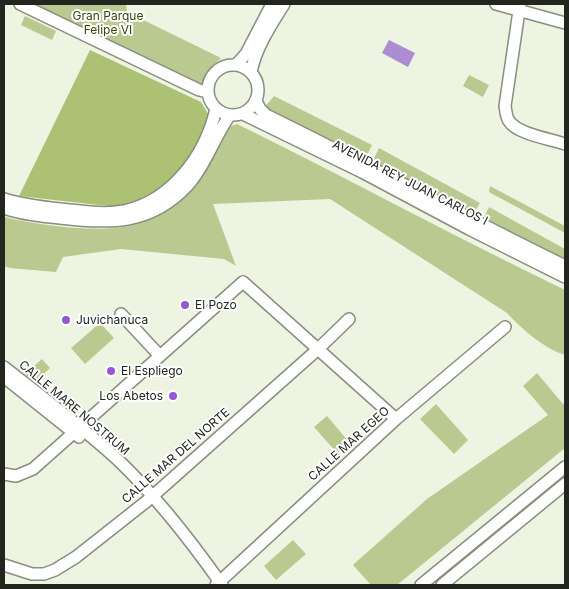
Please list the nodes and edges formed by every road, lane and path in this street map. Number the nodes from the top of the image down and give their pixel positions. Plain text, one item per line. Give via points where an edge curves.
1 (20, 4) edge
2 (272, 4) edge
3 (284, 4) edge
4 (496, 4) edge
5 (519, 6) edge
6 (565, 23) edge
7 (236, 65) junction
8 (251, 72) junction
9 (208, 92) junction
10 (256, 101) junction
11 (216, 109) junction
12 (243, 114) junction
13 (230, 115) junction
14 (565, 144) edge
15 (4, 199) edge
16 (4, 208) edge
17 (565, 266) edge
18 (565, 277) edge
19 (121, 314) dead end
20 (349, 319) dead end
21 (505, 327) dead end
22 (317, 350) junction
23 (160, 356) junction
24 (4, 368) edge
25 (4, 378) edge
26 (396, 419) junction
27 (77, 430) junction
28 (565, 467) edge
29 (4, 474) edge
30 (565, 484) edge
31 (150, 499) junction
32 (4, 565) edge
33 (217, 584) edge
34 (421, 585) edge
35 (442, 585) edge

1 - 9 street
2 - 7 street via 246,54
3 - 8 street via 254,59
4 - 5 street
5 - 6 street
5 - 14 street via 505,106 507,118 514,127
7 - 8 street
7 - 9 street via 225,66 215,72
8 - 10 street via 258,86
9 - 11 street
10 - 12 street
10 - 17 street, AVENIDA REY JUAN CARLOS I via 266,115
11 - 13 street
11 - 15 street via 212,124 181,179 148,202 124,211 95,213 20,204
12 - 13 street
12 - 18 street, AVENIDA REY JUAN CARLOS I
13 - 16 street via 188,185 169,201 142,216 95,222 18,213
19 - 23 street
20 - 22 street, CALLE MAR DEL NORTE
21 - 26 street, CALLE MAR EGEO
22 - 23 street via 242,282
22 - 26 street
22 - 31 street, CALLE MAR DEL NORTE
23 - 27 street
24 - 27 street, CALLE MARE NOSTRUM
25 - 27 street, CALLE MARE NOSTRUM
26 - 33 street, CALLE MAR EGEO
27 - 29 street via 32,469 16,476
27 - 31 street, CALLE MARE NOSTRUM
28 - 34 street
30 - 35 street
31 - 32 street, CALLE MAR DEL NORTE via 55,570 32,574
31 - 33 street, CALLE MARE NOSTRUM via 182,544

